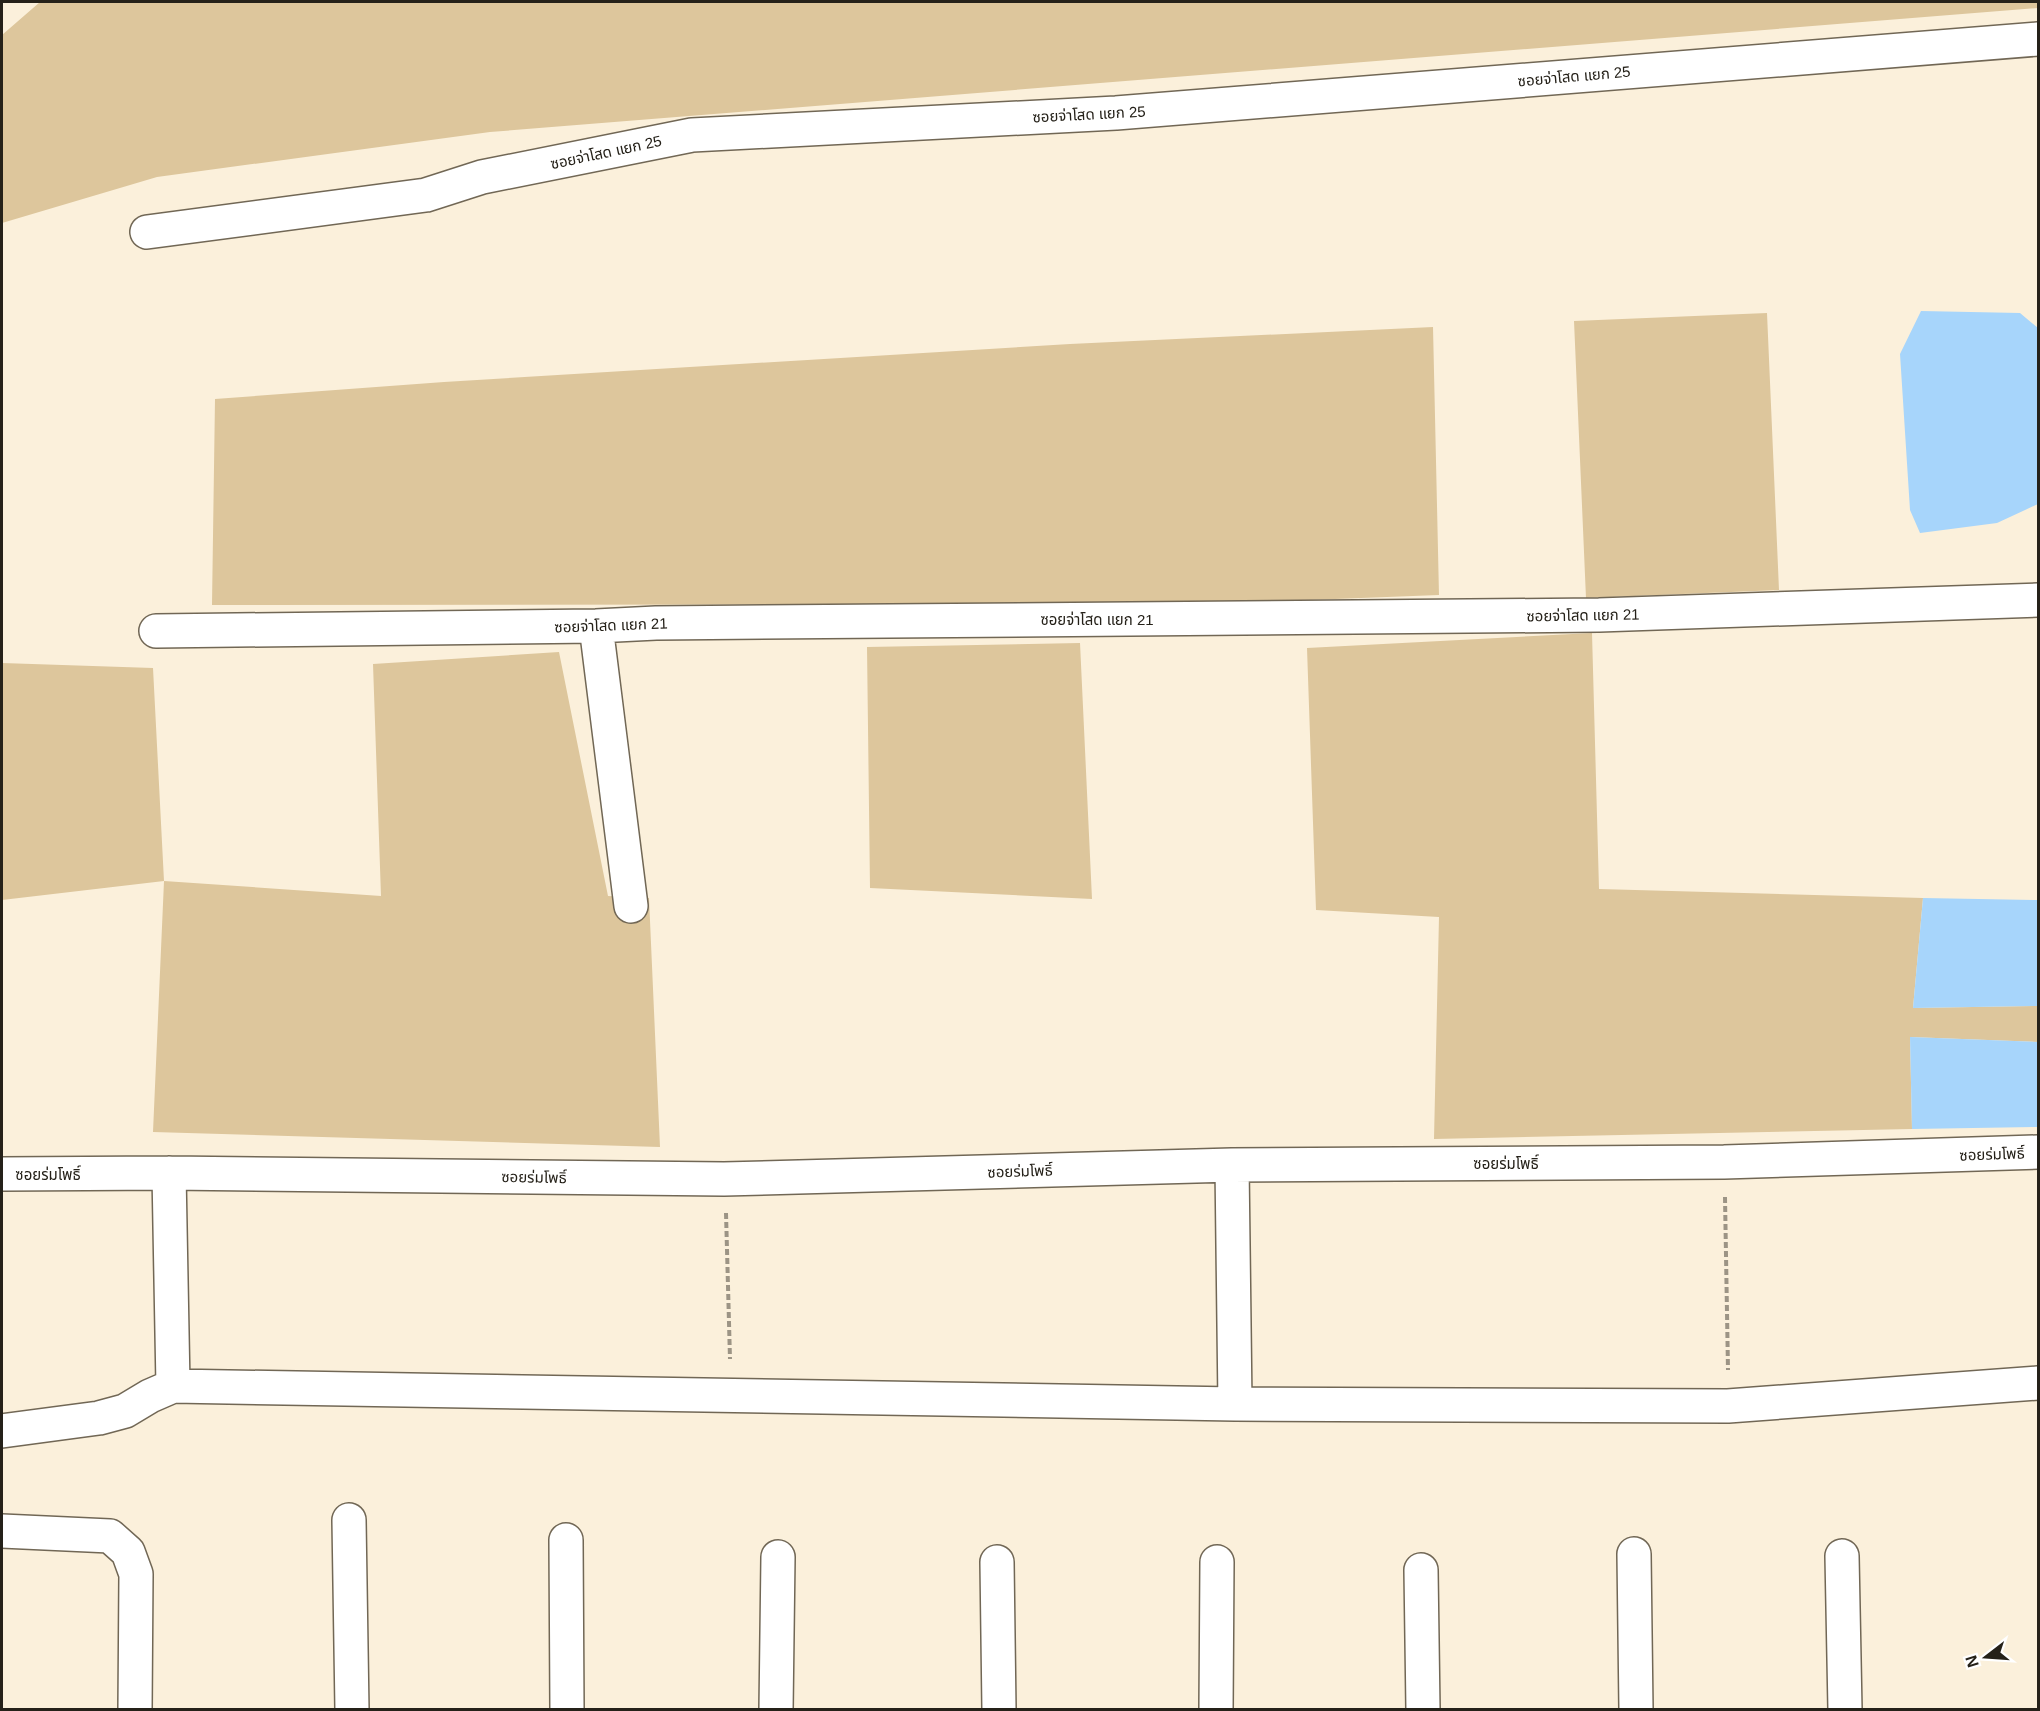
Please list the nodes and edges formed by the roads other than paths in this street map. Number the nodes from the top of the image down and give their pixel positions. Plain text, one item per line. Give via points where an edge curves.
1 (2038, 39) edge
2 (147, 232) dead end
3 (2038, 600) edge
4 (596, 627) junction
5 (156, 632) dead end
6 (631, 906) dead end
7 (2038, 1152) edge
8 (1232, 1165) junction
9 (169, 1173) junction
10 (7, 1174) edge
11 (2038, 1383) edge
12 (173, 1386) junction
13 (1234, 1404) junction
14 (2, 1431) edge
15 (349, 1520) dead end
16 (2, 1531) edge
17 (566, 1540) dead end
18 (1634, 1554) dead end
19 (1842, 1556) dead end
20 (778, 1557) dead end
21 (997, 1562) dead end
22 (1217, 1562) dead end
23 (1421, 1570) dead end
24 (135, 1710) edge
25 (352, 1710) edge
26 (567, 1710) edge
27 (776, 1710) edge
28 (999, 1710) edge
29 (1216, 1710) edge
30 (1423, 1710) edge
31 (1636, 1710) edge
32 (1845, 1710) edge

1 - 2 street, ซอยจ่าโสด แยก 25 via 1116,113 692,135 482,177 426,195
3 - 4 street, ซอยจ่าโสด แยก 21 via 1599,615 668,623
4 - 5 street, ซอยจ่าโสด แยก 21
4 - 6 street
7 - 8 street, ซอยร่มโพธิ์ via 1724,1161
8 - 9 street, ซอยร่มโพธิ์ via 724,1179
8 - 13 street
9 - 10 street, ซอยร่มโพธิ์
9 - 12 street
11 - 13 street via 1728,1406
12 - 13 street
12 - 14 street via 125,1411 99,1418
15 - 25 street
16 - 24 street via 110,1536 128,1552 136,1574
17 - 26 street
18 - 31 street
19 - 32 street
20 - 27 street
21 - 28 street
22 - 29 street
23 - 30 street

